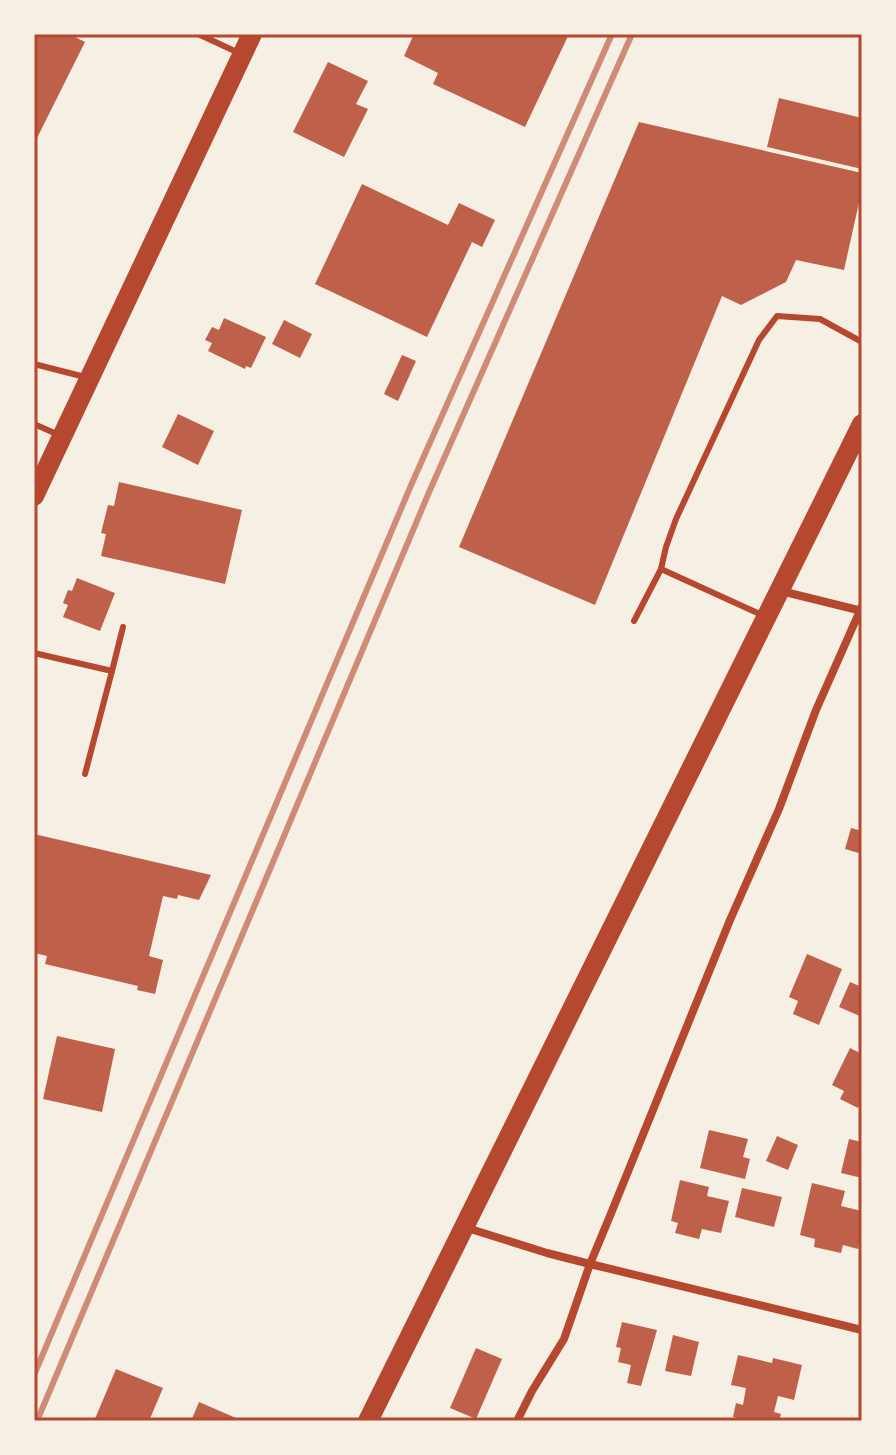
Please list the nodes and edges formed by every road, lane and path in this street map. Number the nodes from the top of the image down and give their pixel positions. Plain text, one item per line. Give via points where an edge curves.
1 (198, 34) edge
2 (252, 34) edge
3 (243, 55) junction
4 (862, 342) edge
5 (34, 364) edge
6 (90, 378) junction
7 (34, 424) edge
8 (862, 424) edge
9 (62, 436) junction
10 (34, 496) edge
11 (661, 569) junction
12 (780, 591) junction
13 (861, 609) edge
14 (767, 617) junction
15 (634, 621) dead end
16 (123, 627) dead end
17 (34, 653) edge
18 (112, 671) junction
19 (85, 774) dead end
20 (464, 1227) junction
21 (590, 1264) junction
22 (862, 1330) edge
23 (368, 1421) edge
24 (517, 1421) edge

1 - 3 lane
2 - 3 main road
3 - 6 main road
4 - 11 lane via 820,319 777,316 759,340 676,519
5 - 6 lane
6 - 9 main road
7 - 9 lane
8 - 12 main road
9 - 10 main road
11 - 14 lane
11 - 15 lane
12 - 13 street
12 - 14 main road
13 - 21 street
14 - 20 main road
16 - 18 lane
17 - 18 lane
18 - 19 lane
20 - 21 street
20 - 23 main road
21 - 22 street
21 - 24 street via 564,1339

